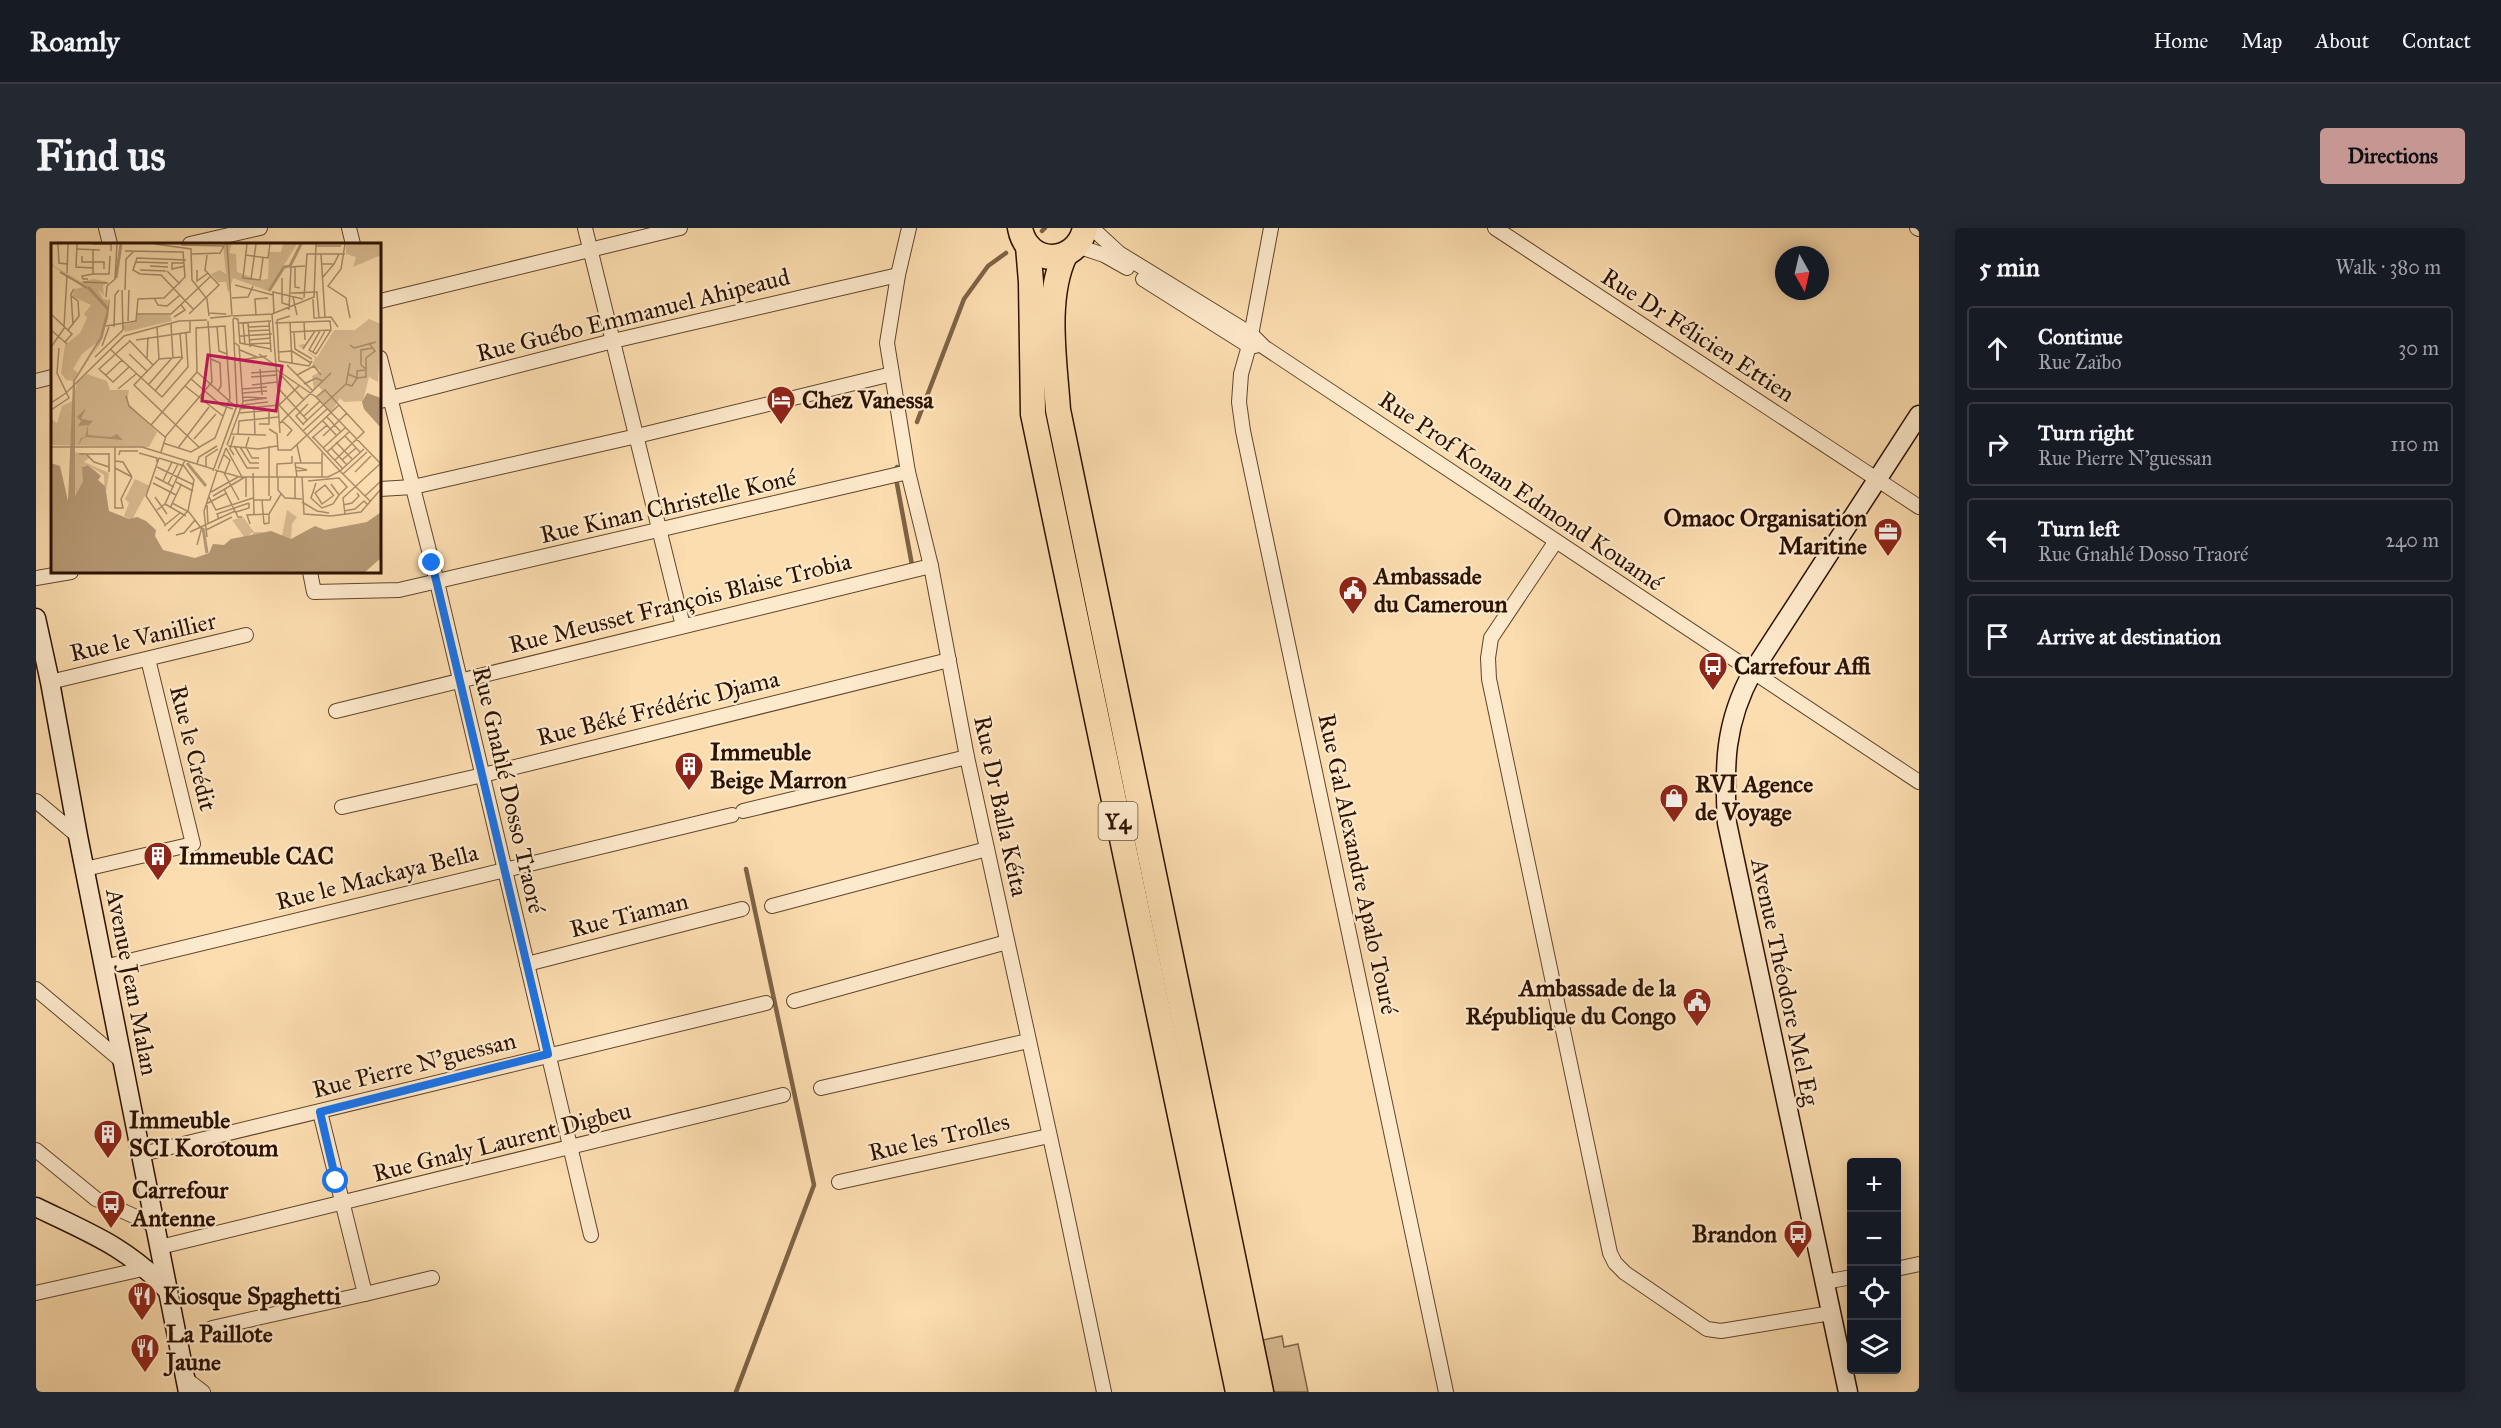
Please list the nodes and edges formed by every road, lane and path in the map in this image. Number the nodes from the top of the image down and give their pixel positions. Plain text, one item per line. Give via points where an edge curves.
1 (106, 228) edge
2 (260, 228) edge
3 (349, 228) edge
4 (585, 228) edge
5 (680, 228) edge
6 (909, 228) edge
7 (1271, 228) edge
8 (1495, 228) edge
9 (204, 235) edge
10 (1024, 237) edge
11 (1080, 239) edge
12 (110, 243) edge
13 (353, 243) edge
14 (590, 249) junction
15 (898, 275) junction
16 (381, 301) edge
17 (1250, 340) junction
18 (613, 341) junction
19 (381, 368) edge
20 (892, 374) junction
21 (51, 377) edge
22 (36, 381) edge
23 (384, 400) edge
24 (1919, 415) edge
25 (638, 436) junction
26 (914, 438) dead end
27 (905, 456) junction
28 (908, 472) junction
29 (1877, 479) junction
30 (413, 487) junction
31 (381, 489) edge
32 (1919, 507) edge
33 (661, 531) junction
34 (1556, 541) junction
35 (931, 566) junction
36 (65, 573) edge
37 (309, 573) edge
38 (36, 578) edge
39 (437, 582) junction
40 (36, 618) edge
41 (683, 626) junction
42 (246, 635) dead end
43 (148, 659) junction
44 (949, 660) junction
45 (1753, 671) junction
46 (460, 680) junction
47 (50, 682) junction
48 (336, 711) dead end
49 (967, 757) junction
50 (483, 775) junction
51 (1919, 782) edge
52 (36, 801) edge
53 (342, 807) dead end
54 (78, 836) junction
55 (987, 849) junction
56 (504, 868) junction
57 (85, 869) junction
58 (772, 906) dead end
59 (742, 909) dead end
60 (1007, 942) junction
61 (527, 964) junction
62 (104, 967) junction
63 (36, 989) edge
64 (794, 1001) dead end
65 (766, 1003) dead end
66 (1028, 1041) junction
67 (548, 1054) junction
68 (124, 1063) junction
69 (821, 1088) dead end
70 (783, 1095) dead end
71 (320, 1112) junction
72 (1049, 1136) junction
73 (570, 1149) junction
74 (36, 1150) edge
75 (142, 1154) junction
76 (839, 1182) dead end
77 (342, 1204) junction
78 (36, 1207) edge
79 (156, 1226) junction
80 (591, 1234) dead end
81 (160, 1247) junction
82 (1919, 1264) edge
83 (147, 1268) junction
84 (1901, 1268) edge
85 (432, 1278) dead end
86 (1847, 1278) edge
87 (1825, 1282) junction
88 (167, 1290) junction
89 (36, 1293) edge
90 (365, 1294) junction
91 (1832, 1313) junction
92 (212, 1328) dead end
93 (187, 1385) edge
94 (203, 1392) edge
95 (1104, 1392) edge
96 (1238, 1392) edge
97 (1261, 1392) edge
98 (1446, 1392) edge
99 (1848, 1392) edge

1 - 12 street
2 - 9 street
3 - 13 street
4 - 14 street
5 - 14 street
6 - 15 street, Rue Dr Balla Kéita
7 - 17 street, Rue Gal Alexandre Apalo Touré
8 - 29 street, Rue Dr Félicien Ettien
10 - 11 highway via 1044,256
10 - 96 highway, Y4 via 1031,282 1033,414
11 - 17 street, Rue Prof Konan Edmond Kouamé
11 - 17 street, Rue Prof Konan Edmond Kouamé via 1119,253
11 - 97 highway, Y4 via 1058,269 1054,349 1058,410
14 - 16 street
14 - 18 street
15 - 18 street, Rue Guébo Emmanuel Ahipeaud
15 - 20 street, Rue Dr Balla Kéita via 887,344
17 - 34 street, Rue Prof Konan Edmond Kouamé
17 - 98 street, Rue Gal Alexandre Apalo Touré via 1241,374 1243,431
18 - 23 street, Rue Guébo Emmanuel Ahipeaud
18 - 25 street
19 - 23 street, Rue Gnahlé Dosso Traoré
20 - 25 street
20 - 27 street, Rue Dr Balla Kéita
21 - 22 street
23 - 30 street, Rue Gnahlé Dosso Traoré
24 - 29 main road, Avenue Théodore Mel Eg
25 - 30 street
25 - 33 street
26 - 27 street
27 - 28 street, Rue Dr Balla Kéita
28 - 33 street, Rue Kinan Christelle Koné
28 - 35 street, Rue Dr Balla Kéita
29 - 32 street, Rue Dr Félicien Ettien
29 - 45 main road, Avenue Théodore Mel Eg
30 - 31 street
30 - 39 street, Rue Gnahlé Dosso Traoré
33 - 39 street, Rue Kinan Christelle Koné
33 - 41 street
34 - 45 street, Rue Prof Konan Edmond Kouamé
34 - 91 street via 1491,638 1489,679 1610,1254 1625,1273 1707,1329 1721,1331
35 - 41 street, Rue Meusset François Blaise Trobia
35 - 44 street, Rue Dr Balla Kéita
36 - 38 street
37 - 39 street, Rue Kinan Christelle Koné via 314,592 399,590
39 - 46 street, Rue Gnahlé Dosso Traoré
40 - 47 main road, Avenue Jean Malan
41 - 46 street, Rue Meusset François Blaise Trobia
42 - 43 street, Rue le Vanillier
43 - 47 street, Rue le Vanillier
43 - 57 street, Rue le Crédit via 193,844
44 - 49 street, Rue Dr Balla Kéita
44 - 50 street, Rue Béké Frédéric Djama
45 - 51 street, Rue Prof Konan Edmond Kouamé
45 - 87 main road, Avenue Théodore Mel Eg via 1740,694 1726,743 1727,823
46 - 48 street, Rue Meusset François Blaise Trobia
46 - 50 street, Rue Gnahlé Dosso Traoré
47 - 54 main road, Avenue Jean Malan
49 - 55 street, Rue Dr Balla Kéita
49 - 56 street, Rue le Mackaya Bella
50 - 53 street, Rue Béké Frédéric Djama
50 - 56 street, Rue Gnahlé Dosso Traoré
52 - 54 street
54 - 57 main road, Avenue Jean Malan
55 - 58 street
55 - 60 street, Rue Dr Balla Kéita
56 - 61 street, Rue Gnahlé Dosso Traoré
56 - 62 street, Rue le Mackaya Bella
57 - 62 main road, Avenue Jean Malan
59 - 61 street, Rue Tiaman
60 - 64 street
60 - 66 street, Rue Dr Balla Kéita
61 - 67 street, Rue Gnahlé Dosso Traoré
62 - 68 main road, Avenue Jean Malan
63 - 68 street
65 - 67 street, Rue Pierre N'guessan
66 - 69 street
66 - 72 street, Rue Dr Balla Kéita
67 - 71 street, Rue Pierre N'guessan
67 - 73 street, Rue Gnahlé Dosso Traoré
68 - 75 main road, Avenue Jean Malan
70 - 73 street, Rue Gnaly Laurent Digbeu
71 - 75 street, Rue Pierre N'guessan
71 - 77 street
72 - 76 street, Rue les Trolles
72 - 95 street, Rue Dr Balla Kéita
73 - 77 street, Rue Gnaly Laurent Digbeu
73 - 80 street, Rue Gnahlé Dosso Traoré
74 - 79 street via 96,1199
75 - 79 main road, Avenue Jean Malan
77 - 81 street, Rue Gnaly Laurent Digbeu
77 - 90 street
78 - 83 main road via 117,1247
79 - 81 main road, Avenue Jean Malan
81 - 88 main road, Avenue Jean Malan
82 - 84 street
83 - 88 main road
83 - 89 street
85 - 90 street
86 - 87 street
87 - 91 main road, Avenue Théodore Mel Eg
88 - 93 main road, Avenue Jean Malan
90 - 92 street
91 - 99 main road, Avenue Théodore Mel Eg
93 - 94 street

